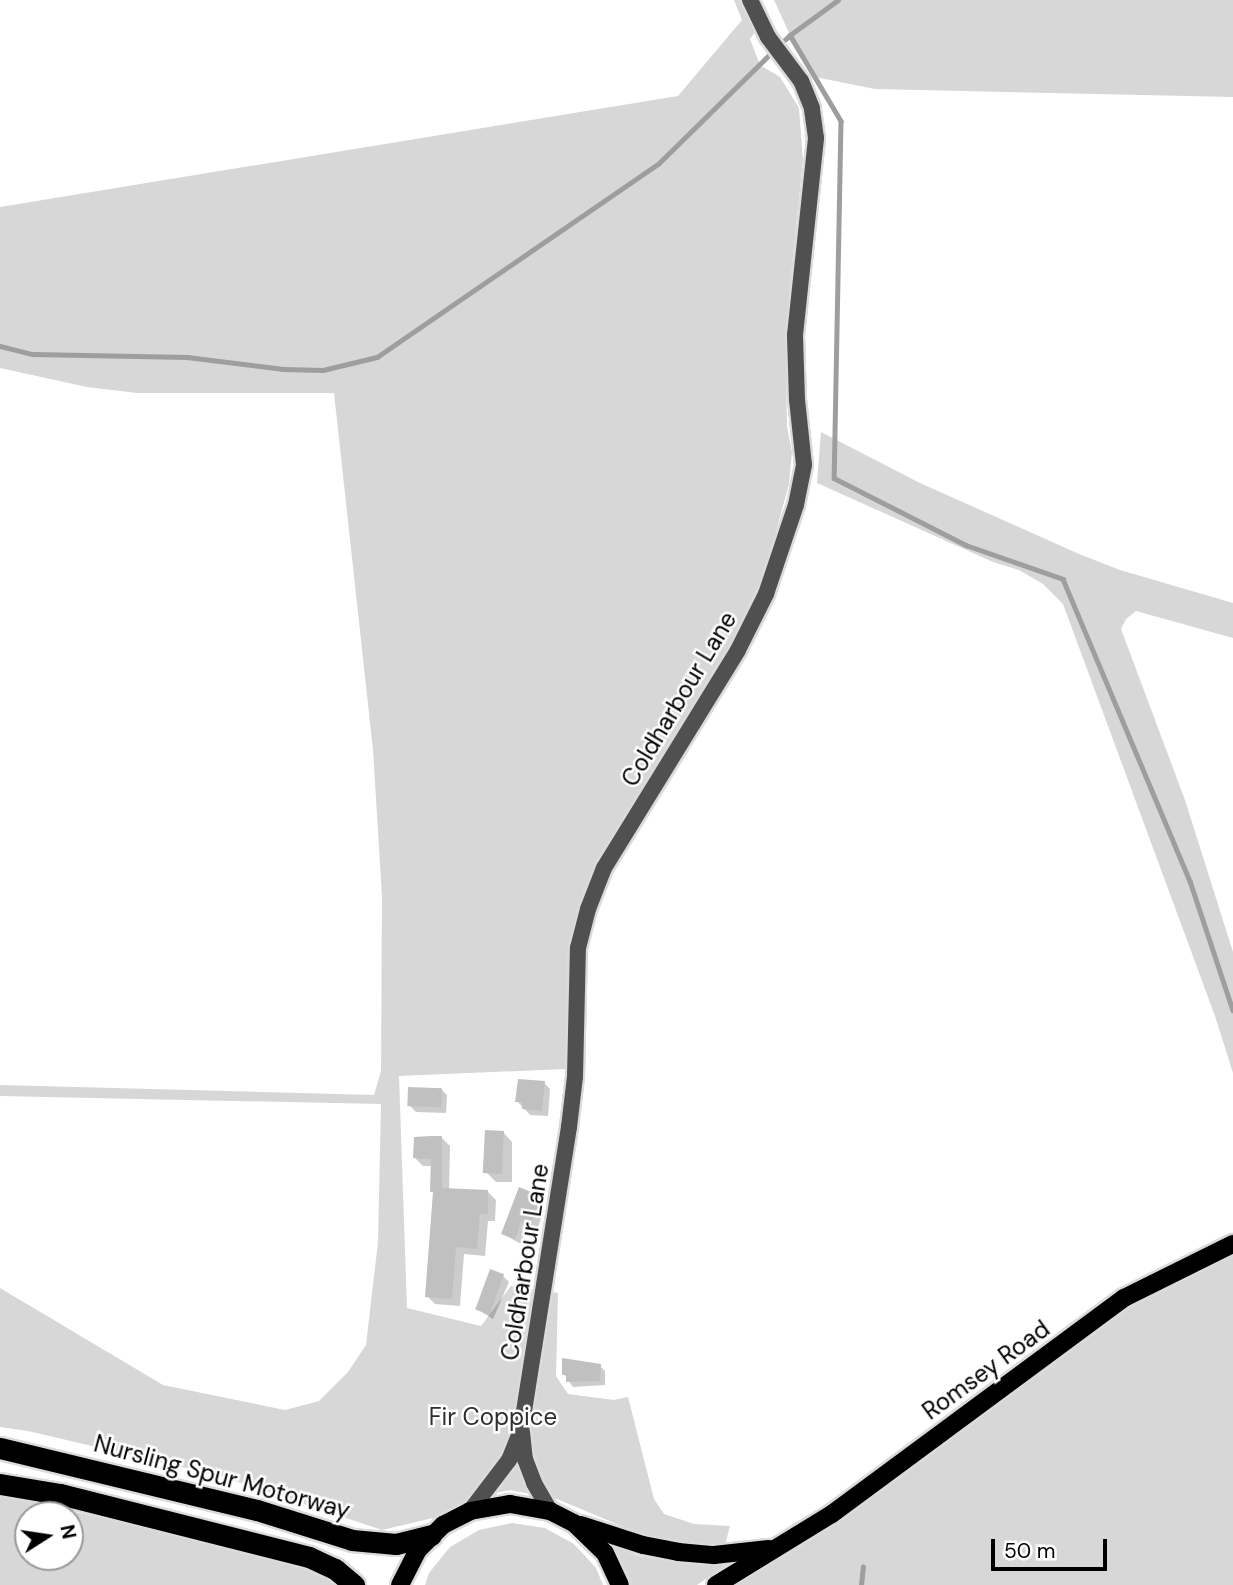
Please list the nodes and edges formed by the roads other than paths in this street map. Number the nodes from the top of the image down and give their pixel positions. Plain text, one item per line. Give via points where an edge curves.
1 (750, 0) edge
2 (1233, 1244) edge
3 (521, 1430) junction
4 (0, 1448) edge
5 (0, 1484) edge
6 (470, 1511) junction
7 (550, 1511) junction
8 (574, 1523) junction
9 (431, 1535) junction
10 (776, 1549) junction
11 (354, 1585) edge
12 (400, 1585) edge
13 (620, 1585) edge
14 (716, 1585) edge

1 - 3 street, Coldharbour Lane via 770,40 801,81 812,108 816,138 795,335 804,464 796,505 766,594 738,650 604,868 588,909 578,948 569,1127
2 - 10 main road, Romsey Road via 1124,1298 832,1514
3 - 6 street, Coldharbour Lane via 509,1460
3 - 7 street, Coldharbour Lane via 525,1459
4 - 9 highway, Nursling Spur Motorway via 257,1510 370,1544 396,1544
5 - 11 highway via 60,1494 309,1557 335,1569
6 - 7 main road via 510,1504
6 - 9 main road
7 - 8 main road
8 - 10 main road, Romsey Road via 678,1552 715,1555
8 - 13 main road via 605,1553
9 - 12 main road
10 - 14 main road, Romsey Road

